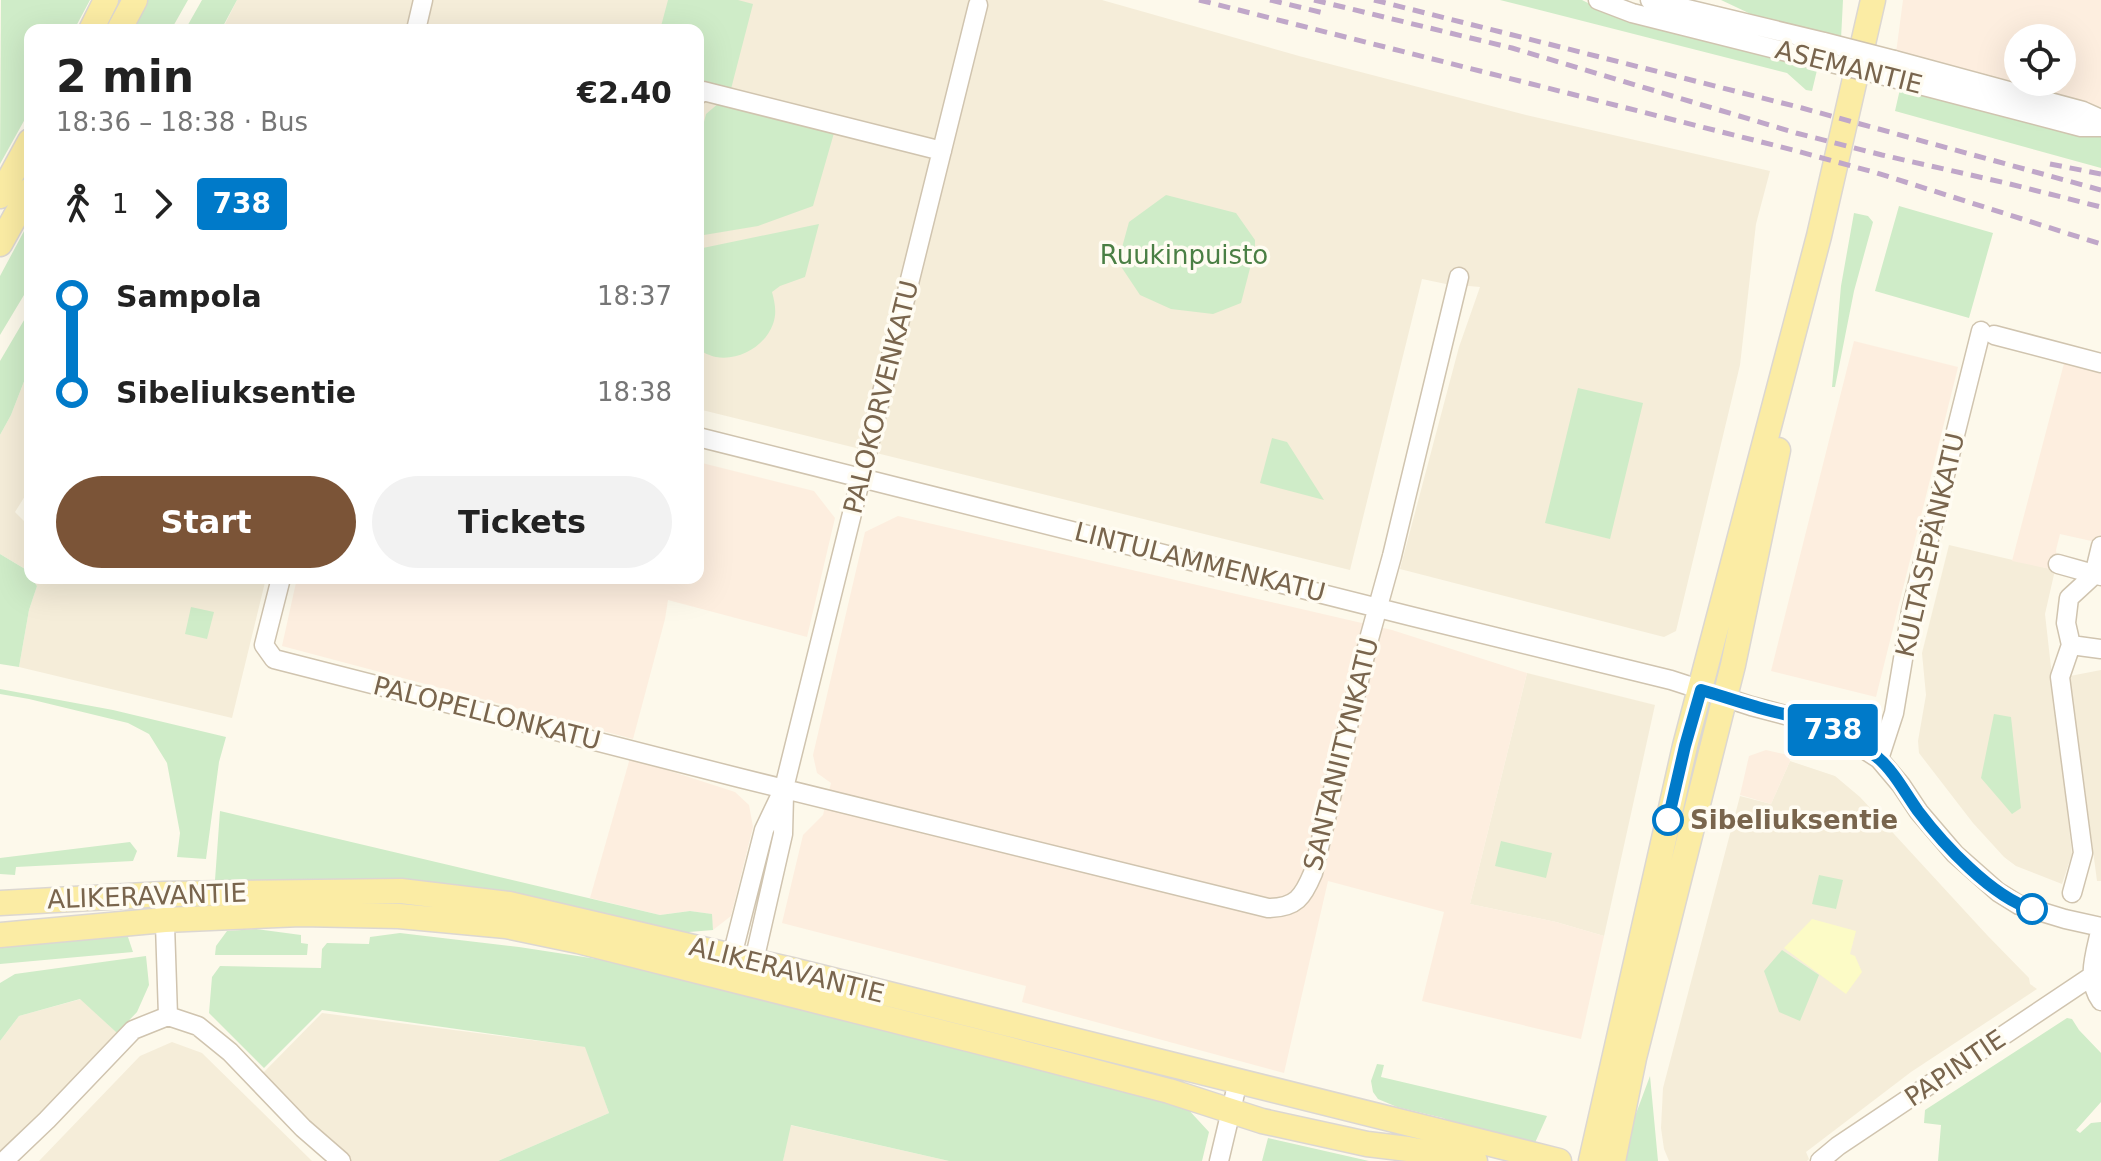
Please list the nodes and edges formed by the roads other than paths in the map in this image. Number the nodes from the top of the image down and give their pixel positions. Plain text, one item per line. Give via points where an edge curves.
1 (106, 0) edge
2 (135, 0) edge
3 (423, 0) edge
4 (1650, 0) edge
5 (1873, 0) edge
6 (1881, 0) edge
7 (1598, 1) edge
8 (1678, 3) edge
9 (978, 5) dead end
10 (94, 24) edge
11 (122, 24) edge
12 (417, 24) edge
13 (1867, 33) junction
14 (1822, 51) junction
15 (1892, 69) junction
16 (704, 91) edge
17 (2101, 119) edge
18 (2101, 127) edge
19 (942, 151) junction
20 (24, 152) edge
21 (0, 196) edge
22 (24, 201) edge
23 (1819, 236) junction
24 (0, 244) edge
25 (1459, 277) dead end
26 (2101, 363) edge
27 (704, 438) edge
28 (861, 477) junction
29 (2101, 546) edge
30 (2058, 564) dead end
31 (2098, 575) edge
32 (279, 584) edge
33 (1378, 608) junction
34 (2071, 645) junction
35 (2101, 649) edge
36 (1701, 690) junction
37 (1725, 697) junction
38 (1879, 759) junction
39 (784, 788) junction
40 (2072, 893) dead end
41 (164, 894) junction
42 (0, 903) edge
43 (165, 920) junction
44 (2101, 927) edge
45 (0, 935) edge
46 (741, 966) junction
47 (2092, 976) junction
48 (2101, 1001) edge
49 (168, 1016) junction
50 (1238, 1081) junction
51 (1230, 1112) junction
52 (4, 1161) edge
53 (341, 1161) edge
54 (1219, 1161) edge
55 (1475, 1161) edge
56 (1559, 1161) edge
57 (1591, 1161) edge
58 (1613, 1161) edge
59 (1820, 1161) edge

1 - 10 main road
2 - 11 main road
3 - 12 street
4 - 8 street, ASEMANTIE
5 - 13 main road
6 - 13 main road
7 - 14 street, ASEMANTIE via 1632,13
8 - 14 street, ASEMANTIE
9 - 19 street, PALOKORVENKATU
13 - 23 main road
14 - 15 street, ASEMANTIE, bridge
15 - 17 street, ASEMANTIE via 2042,99
15 - 18 street, ASEMANTIE via 2081,127
16 - 19 street
19 - 28 street, PALOKORVENKATU
20 - 21 main road
22 - 24 main road
23 - 36 main road
23 - 37 main road
25 - 33 street, SANTANIITYNKATU
26 - 38 street, KULTASEPÄNKATU via 1988,333 1914,599 1894,713
27 - 28 street, LINTULAMMENKATU
28 - 33 street, LINTULAMMENKATU
28 - 39 street, PALOKORVENKATU
29 - 31 street
30 - 31 street
31 - 34 street via 2069,598 2066,623
32 - 39 street, PALOPELLONKATU via 264,645 274,659
33 - 36 street, LINTULAMMENKATU
33 - 39 street, SANTANIITYNKATU via 1313,873 1305,892 1280,908
34 - 35 street
34 - 40 street via 2060,677 2083,853
36 - 37 street, LINTULAMMENKATU
36 - 57 main road
37 - 38 street, LINTULAMMENKATU via 1819,724
37 - 58 main road
38 - 44 street, LINTULAMMENKATU via 1955,854 1998,892 2019,905
39 - 46 street, PALOKORVENKATU via 783,834
41 - 42 main road, ALIKERAVANTIE
41 - 43 street
41 - 46 main road, ALIKERAVANTIE via 401,891 509,904
43 - 45 main road, ALIKERAVANTIE
43 - 46 main road, ALIKERAVANTIE via 385,915 506,926
43 - 49 street
44 - 47 street
46 - 50 main road, ALIKERAVANTIE
46 - 51 main road, ALIKERAVANTIE
47 - 48 street
47 - 59 street, PAPINTIE
49 - 52 street via 133,1030
49 - 53 street via 198,1026 230,1052
50 - 51 street
50 - 56 main road, ALIKERAVANTIE
51 - 54 street
51 - 55 main road, ALIKERAVANTIE via 1367,1144

